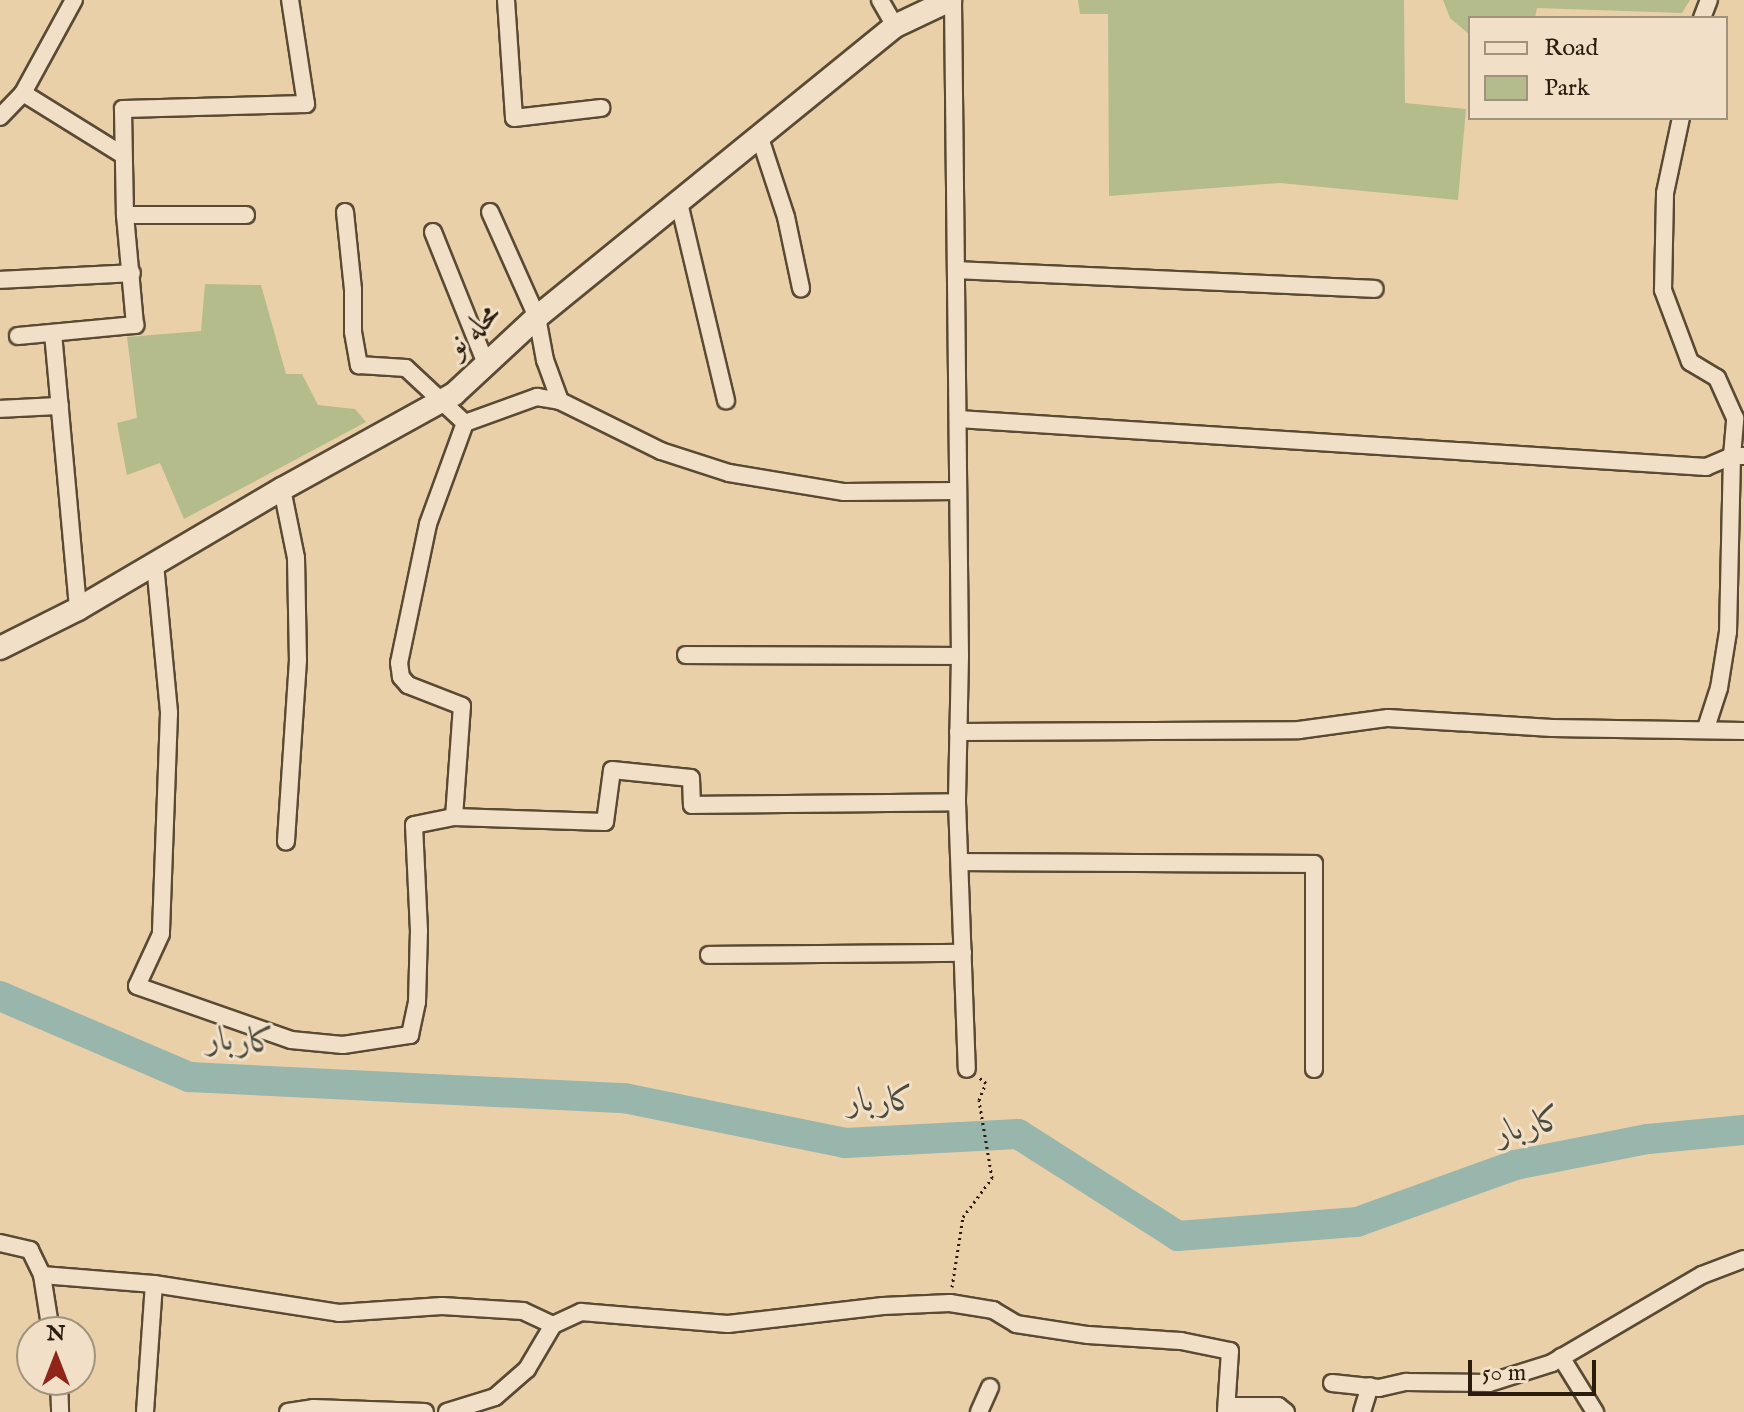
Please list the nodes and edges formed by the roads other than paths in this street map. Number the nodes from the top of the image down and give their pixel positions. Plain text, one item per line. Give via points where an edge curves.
1 (74, 0) edge
2 (290, 0) edge
3 (506, 0) edge
4 (880, 0) edge
5 (952, 0) edge
6 (895, 26) junction
7 (23, 93) junction
8 (601, 108) dead end
9 (0, 117) edge
10 (1681, 120) edge
11 (760, 138) junction
12 (123, 155) junction
13 (679, 203) junction
14 (345, 212) dead end
15 (490, 212) dead end
16 (125, 215) junction
17 (246, 215) dead end
18 (433, 232) dead end
19 (957, 270) junction
20 (132, 273) junction
21 (0, 280) edge
22 (801, 288) dead end
23 (1375, 289) dead end
24 (537, 317) junction
25 (53, 333) junction
26 (18, 336) dead end
27 (486, 364) junction
28 (726, 400) dead end
29 (442, 401) junction
30 (560, 401) junction
31 (60, 406) junction
32 (0, 409) edge
33 (958, 419) junction
34 (465, 423) junction
35 (1738, 456) edge
36 (282, 489) junction
37 (958, 491) junction
38 (155, 564) junction
39 (78, 609) junction
40 (0, 648) edge
41 (686, 655) dead end
42 (960, 656) junction
43 (1706, 728) junction
44 (1744, 731) edge
45 (958, 732) junction
46 (957, 802) junction
47 (454, 817) junction
48 (286, 842) dead end
49 (960, 862) junction
50 (963, 953) junction
51 (709, 955) dead end
52 (967, 1069) road end
53 (1314, 1069) dead end
54 (0, 1243) edge
55 (1744, 1259) edge
56 (42, 1275) junction
57 (154, 1284) junction
58 (48, 1316) edge
59 (553, 1325) junction
60 (1561, 1357) junction
61 (1332, 1383) dead end
62 (1370, 1386) junction
63 (990, 1387) dead end
64 (145, 1412) edge
65 (288, 1412) edge
66 (425, 1412) edge
67 (447, 1412) edge
68 (979, 1412) edge
69 (1229, 1412) edge
70 (1286, 1412) edge
71 (1362, 1412) edge
72 (1595, 1412) edge

1 - 7 street
2 - 12 street via 306,104 127,107
3 - 8 street via 514,118
4 - 6 street
5 - 6 street, محله نو
5 - 19 street
6 - 11 street, محله نو
7 - 9 street
7 - 12 street
10 - 35 street via 1665,193 1663,290 1690,362 1717,378 1735,418
11 - 13 street, محله نو
11 - 22 street via 786,217
12 - 16 street
13 - 24 street, محله نو
13 - 28 street
14 - 29 street via 359,365 406,368
15 - 24 street
16 - 17 street
16 - 20 street
18 - 27 street
19 - 23 street
19 - 33 street
20 - 21 street
20 - 25 street via 135,325
24 - 27 street, محله نو
24 - 30 street
25 - 26 street
25 - 31 street
27 - 29 street, محله نو
29 - 34 street
29 - 36 street, محله نو
30 - 34 street via 537,397
30 - 37 street via 661,451 729,473 844,492
31 - 32 street
31 - 39 street
33 - 35 street via 1706,467
33 - 37 street
34 - 47 street via 428,524 399,663 408,685 462,706
35 - 43 street via 1728,632
36 - 38 street, محله نو
36 - 48 street via 296,558 298,660
37 - 42 street
38 - 39 street, محله نو
38 - 47 street via 169,713 161,934 137,986 291,1040 343,1045 410,1035 417,1002 419,931 414,825
39 - 40 street, محله نو
41 - 42 street
42 - 45 street
43 - 44 street
43 - 45 street via 1552,728 1388,718 1299,730
45 - 46 street
46 - 47 street via 692,805 691,778 612,770 605,822
46 - 49 street
49 - 50 street
49 - 53 street via 1314,864
50 - 51 street
50 - 52 street
54 - 56 street via 30,1250
55 - 60 street via 1702,1275
56 - 57 street
56 - 58 street
57 - 59 street via 339,1313 442,1306 523,1311
57 - 64 street
59 - 67 street via 527,1369 495,1397
59 - 69 street via 581,1312 728,1324 950,1303 993,1310 1016,1324 1230,1351
60 - 62 street via 1489,1383
60 - 72 street
61 - 62 street
62 - 71 street
63 - 68 street
65 - 66 street
69 - 70 street via 1234,1406 1278,1406

